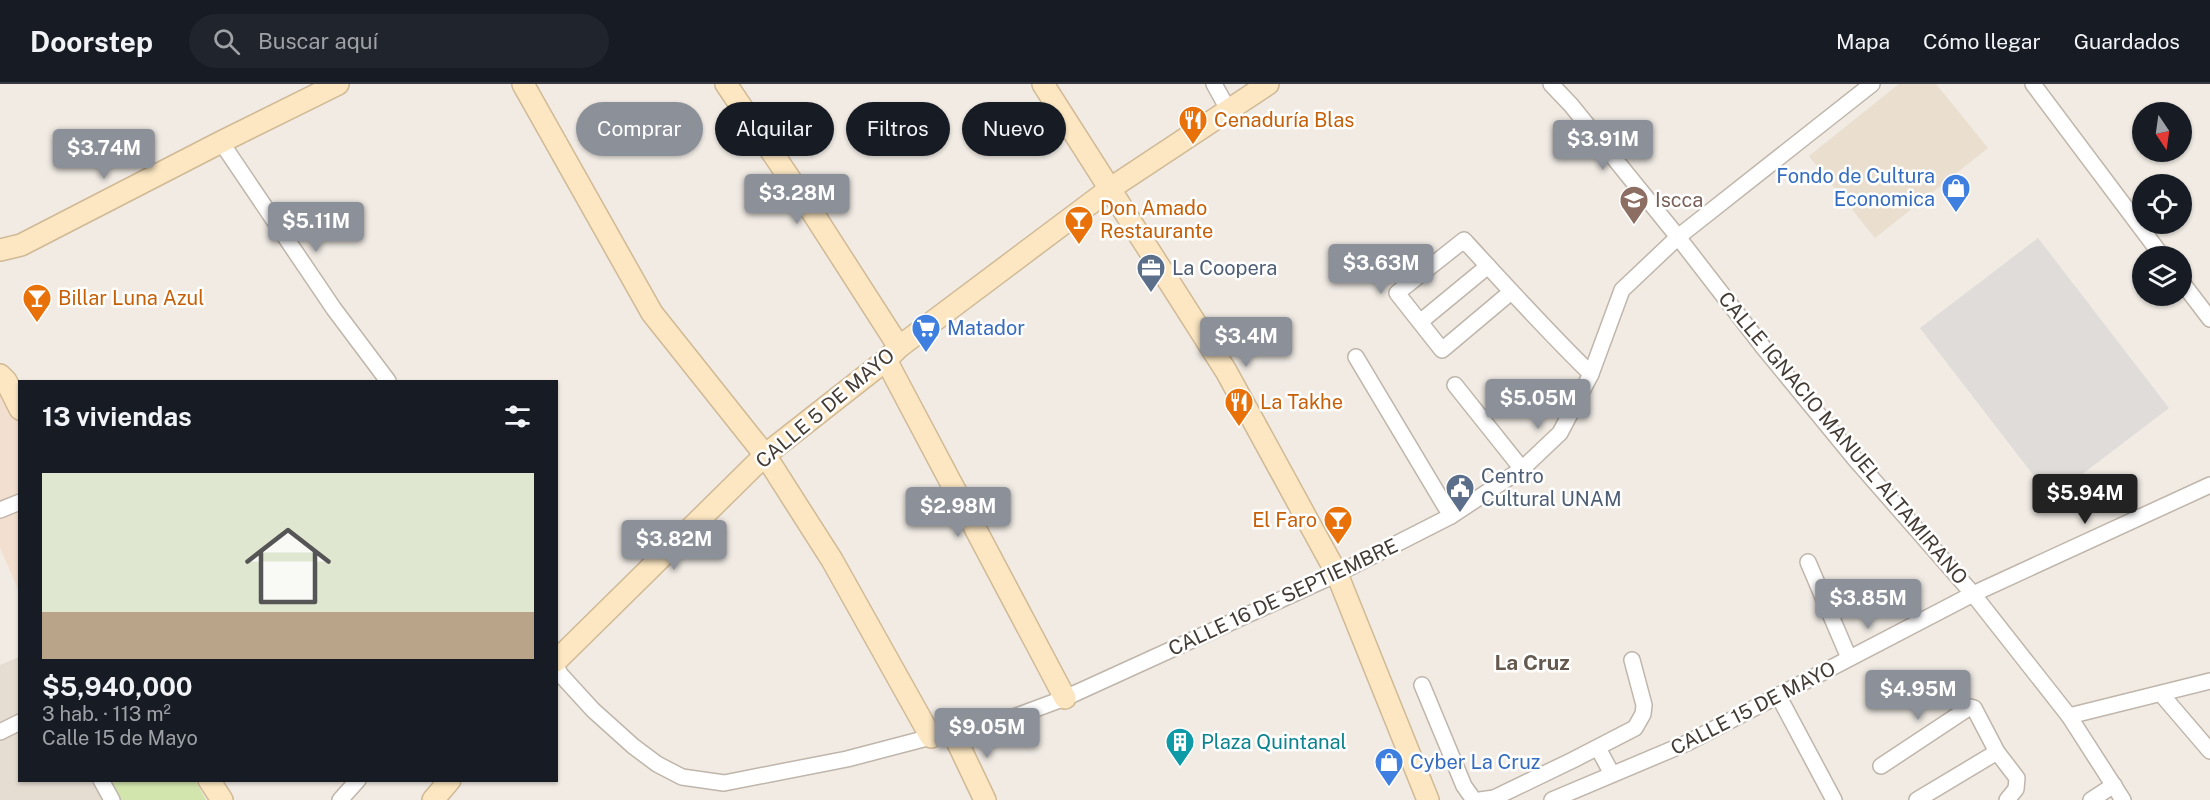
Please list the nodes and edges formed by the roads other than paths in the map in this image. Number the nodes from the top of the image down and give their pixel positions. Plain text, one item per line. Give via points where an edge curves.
1 (338, 84) edge
2 (523, 84) edge
3 (726, 84) edge
4 (1043, 84) edge
5 (1214, 84) edge
6 (1268, 84) edge
7 (1551, 84) edge
8 (2033, 84) edge
9 (1866, 86) edge
10 (1229, 111) junction
11 (220, 142) junction
12 (1111, 188) junction
13 (1678, 237) junction
14 (2154, 246) edge
15 (0, 250) edge
16 (1488, 266) junction
17 (1511, 292) junction
18 (2192, 295) edge
19 (2210, 319) edge
20 (1420, 322) junction
21 (892, 354) junction
22 (1356, 357) dead end
23 (1591, 374) junction
24 (0, 375) edge
25 (387, 380) edge
26 (1455, 385) dead end
27 (18, 405) edge
28 (765, 455) junction
29 (1522, 469) junction
30 (2210, 485) edge
31 (18, 503) edge
32 (0, 510) edge
33 (1451, 516) junction
34 (1808, 562) dead end
35 (1337, 574) junction
36 (1973, 594) junction
37 (1849, 658) junction
38 (558, 659) edge
39 (1632, 660) dead end
40 (558, 670) edge
41 (2210, 681) edge
42 (1422, 685) dead end
43 (1778, 695) junction
44 (2162, 695) junction
45 (1065, 698) junction
46 (2070, 716) junction
47 (18, 723) edge
48 (0, 732) edge
49 (941, 736) junction
50 (1598, 748) junction
51 (2210, 751) edge
52 (1997, 752) junction
53 (1881, 766) dead end
54 (1612, 774) junction
55 (102, 782) edge
56 (196, 782) edge
57 (210, 782) edge
58 (356, 782) edge
59 (448, 782) edge
60 (2114, 785) junction
61 (112, 800) edge
62 (206, 800) edge
63 (222, 800) edge
64 (340, 800) edge
65 (433, 800) edge
66 (970, 800) edge
67 (985, 800) edge
68 (1428, 800) edge
69 (1474, 800) edge
70 (1480, 800) edge
71 (1552, 800) edge
72 (1834, 800) edge
73 (1917, 800) edge
74 (2007, 800) edge
75 (2091, 800) edge
76 (2123, 800) edge

1 - 11 street
2 - 28 street via 652,313
3 - 21 street via 811,210
4 - 12 street
5 - 10 street
6 - 10 street, CALLE 5 DE MAYO
7 - 13 street, CALLE IGNACIO MANUEL ALTAMIRANO
8 - 14 street
9 - 13 street, CALLE 16 DE SEPTIEMBRE
10 - 12 street, CALLE 5 DE MAYO
11 - 15 street via 21,245
11 - 25 street
12 - 21 street, CALLE 5 DE MAYO
12 - 35 street via 1226,371
13 - 23 street, CALLE 16 DE SEPTIEMBRE via 1622,290
13 - 36 street, CALLE IGNACIO MANUEL ALTAMIRANO via 1855,459
16 - 17 street
16 - 20 street
16 - 20 street via 1464,240 1397,293
17 - 20 street via 1442,350
17 - 23 street
18 - 19 street
21 - 28 street, CALLE 5 DE MAYO
21 - 45 street
22 - 33 street
23 - 29 street, CALLE 16 DE SEPTIEMBRE via 1560,432
24 - 27 street
26 - 29 street
28 - 38 street, CALLE 5 DE MAYO
28 - 49 street
29 - 33 street, CALLE 16 DE SEPTIEMBRE
30 - 36 street, CALLE 15 DE MAYO
31 - 32 street
33 - 35 street, CALLE 16 DE SEPTIEMBRE
34 - 37 street
35 - 45 street, CALLE 16 DE SEPTIEMBRE
35 - 68 street
36 - 37 street, CALLE 15 DE MAYO
36 - 46 street, CALLE IGNACIO MANUEL ALTAMIRANO
37 - 43 street, CALLE 15 DE MAYO
39 - 50 street via 1643,714 1635,728
40 - 49 street, CALLE 16 DE SEPTIEMBRE via 593,710 633,746 682,777 724,783
41 - 44 street
42 - 69 street via 1464,786
43 - 54 street, CALLE 15 DE MAYO via 1687,743
43 - 72 street
44 - 46 street
44 - 51 street
45 - 49 street, CALLE 16 DE SEPTIEMBRE via 1003,721
46 - 60 street, CALLE IGNACIO MANUEL ALTAMIRANO
47 - 48 street
49 - 66 street
49 - 67 street
50 - 54 street
50 - 70 street via 1494,798
52 - 53 street via 1970,707
52 - 73 street
52 - 74 street via 2017,778 2016,789
54 - 71 street, CALLE 15 DE MAYO
55 - 61 street
56 - 62 street
57 - 63 street
58 - 64 street
59 - 65 street
60 - 75 street
60 - 76 street, CALLE IGNACIO MANUEL ALTAMIRANO

